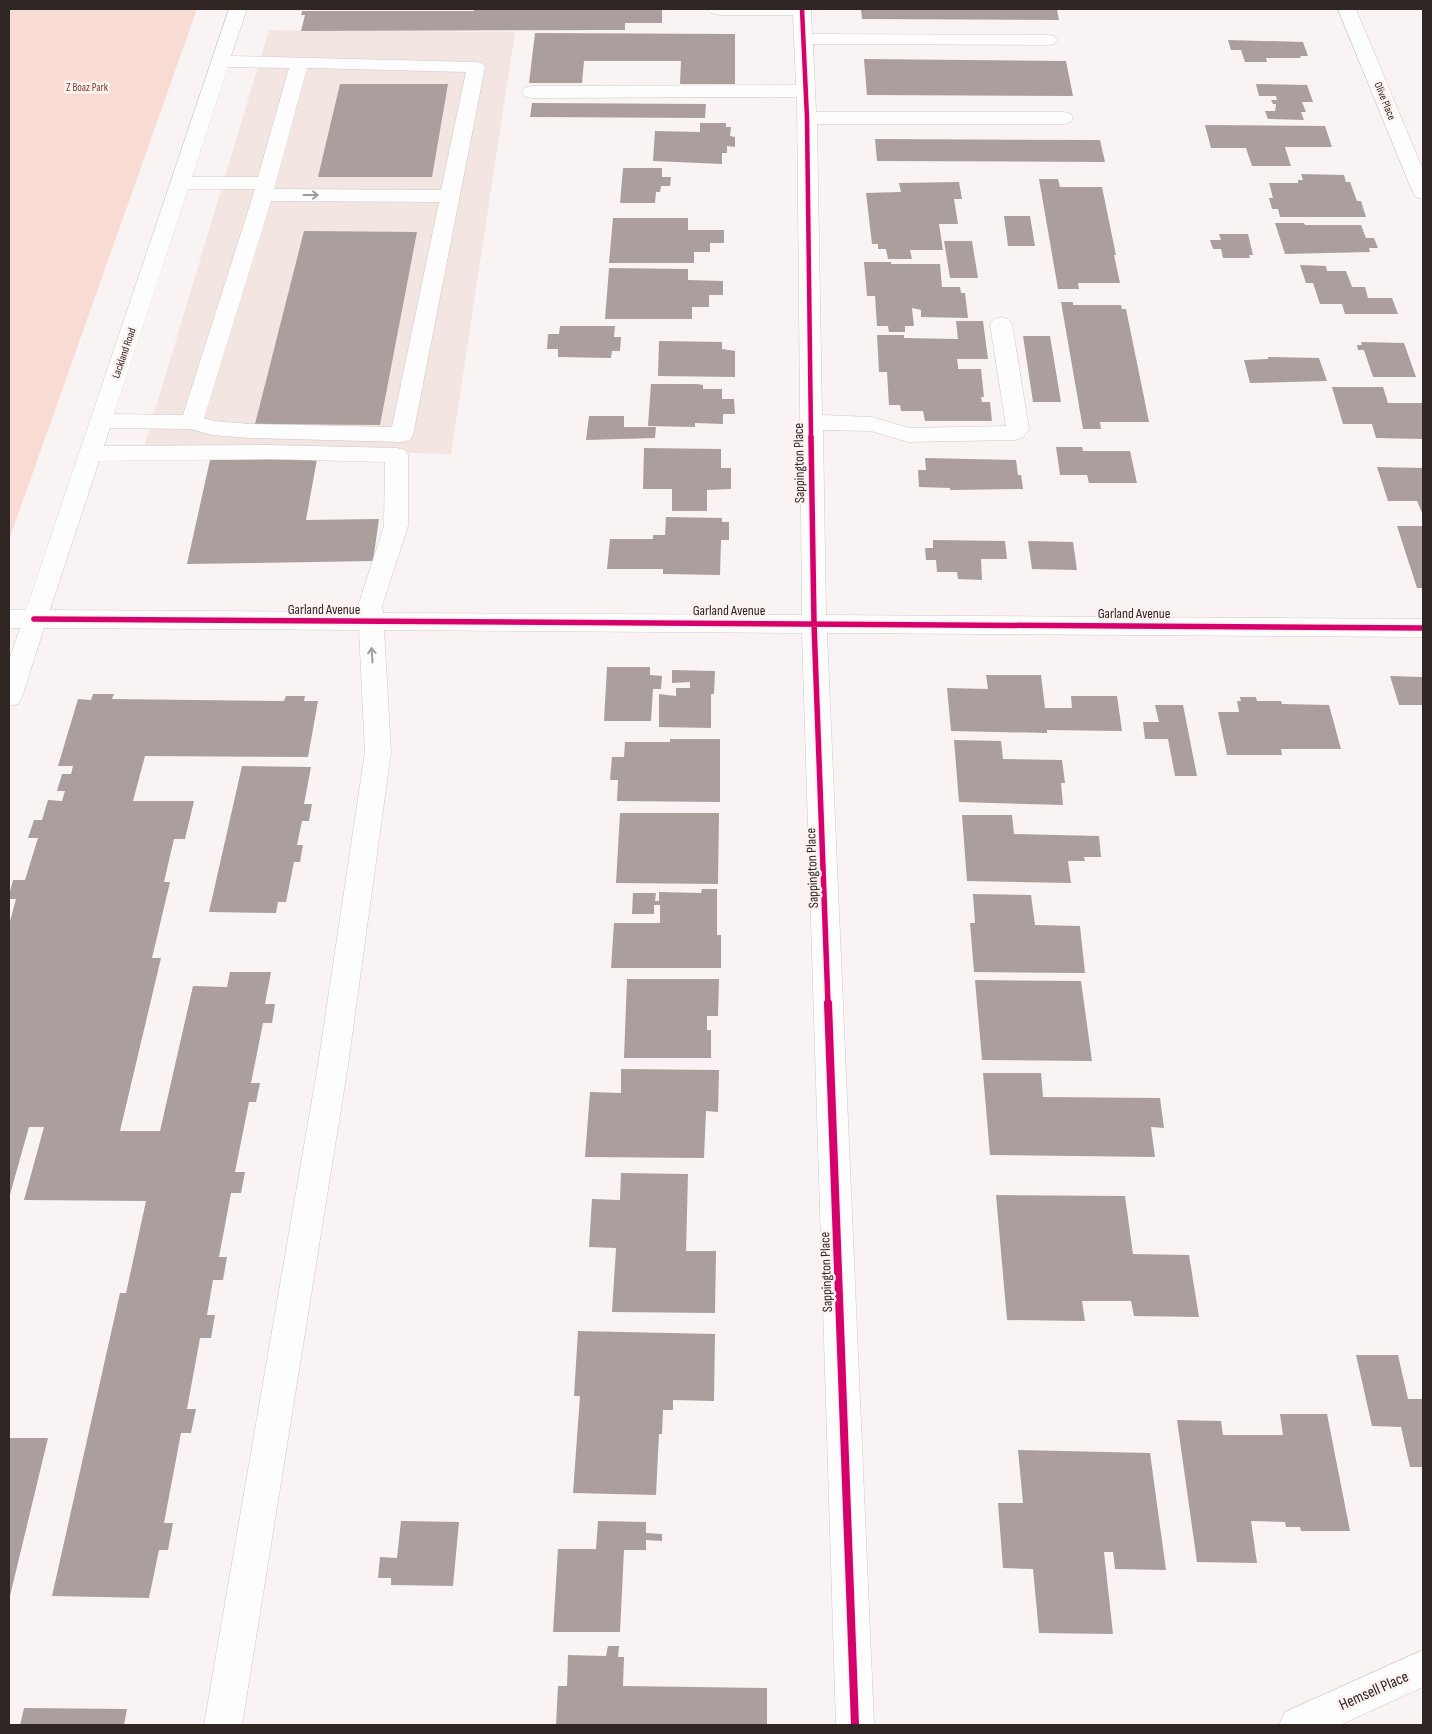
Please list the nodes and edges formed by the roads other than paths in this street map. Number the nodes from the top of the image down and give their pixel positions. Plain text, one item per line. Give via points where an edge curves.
1 (238, 9) edge
2 (716, 9) edge
3 (1347, 9) edge
4 (802, 10) edge
5 (803, 39) junction
6 (1048, 40) dead end
7 (221, 61) junction
8 (299, 63) junction
9 (806, 91) junction
10 (530, 92) dead end
11 (807, 118) junction
12 (1064, 118) dead end
13 (180, 183) junction
14 (264, 189) junction
15 (1423, 193) edge
16 (450, 196) junction
17 (1001, 324) dead end
18 (101, 421) junction
19 (192, 422) junction
20 (811, 422) junction
21 (90, 454) junction
22 (9, 619) edge
23 (34, 619) junction
24 (370, 622) junction
25 (814, 623) junction
26 (1423, 628) edge
27 (9, 697) edge
28 (1423, 1668) edge
29 (223, 1725) edge
30 (855, 1725) edge
31 (1298, 1725) edge

1 - 7 street, Lackland Road
2 - 4 street
3 - 15 street, Olive Place
4 - 5 street, Sappington Place
5 - 6 street
5 - 9 street, Sappington Place
7 - 8 street
7 - 13 street, Lackland Road
8 - 14 street
8 - 16 street via 476,66
9 - 10 street
9 - 11 street, Sappington Place
11 - 12 street
11 - 20 street, Sappington Place
13 - 14 street
13 - 18 street, Lackland Road
14 -> 16 street
14 - 19 street
16 - 19 street via 402,435 250,431 212,428
17 - 20 street via 1018,429 1014,433 908,435 872,424
18 - 19 street
18 - 21 street, Lackland Road
20 - 25 street, Sappington Place
21 - 23 street, Lackland Road
21 - 24 street via 269,452 397,455 396,526 370,606
22 - 23 street, Garland Avenue
23 - 24 street, Garland Avenue
23 - 27 street, Lackland Road
24 - 25 street, Garland Avenue
29 -> 24 street via 334,1065 378,752
25 - 26 street, Garland Avenue
25 - 30 street, Sappington Place
28 - 31 street, Hemsell Place

